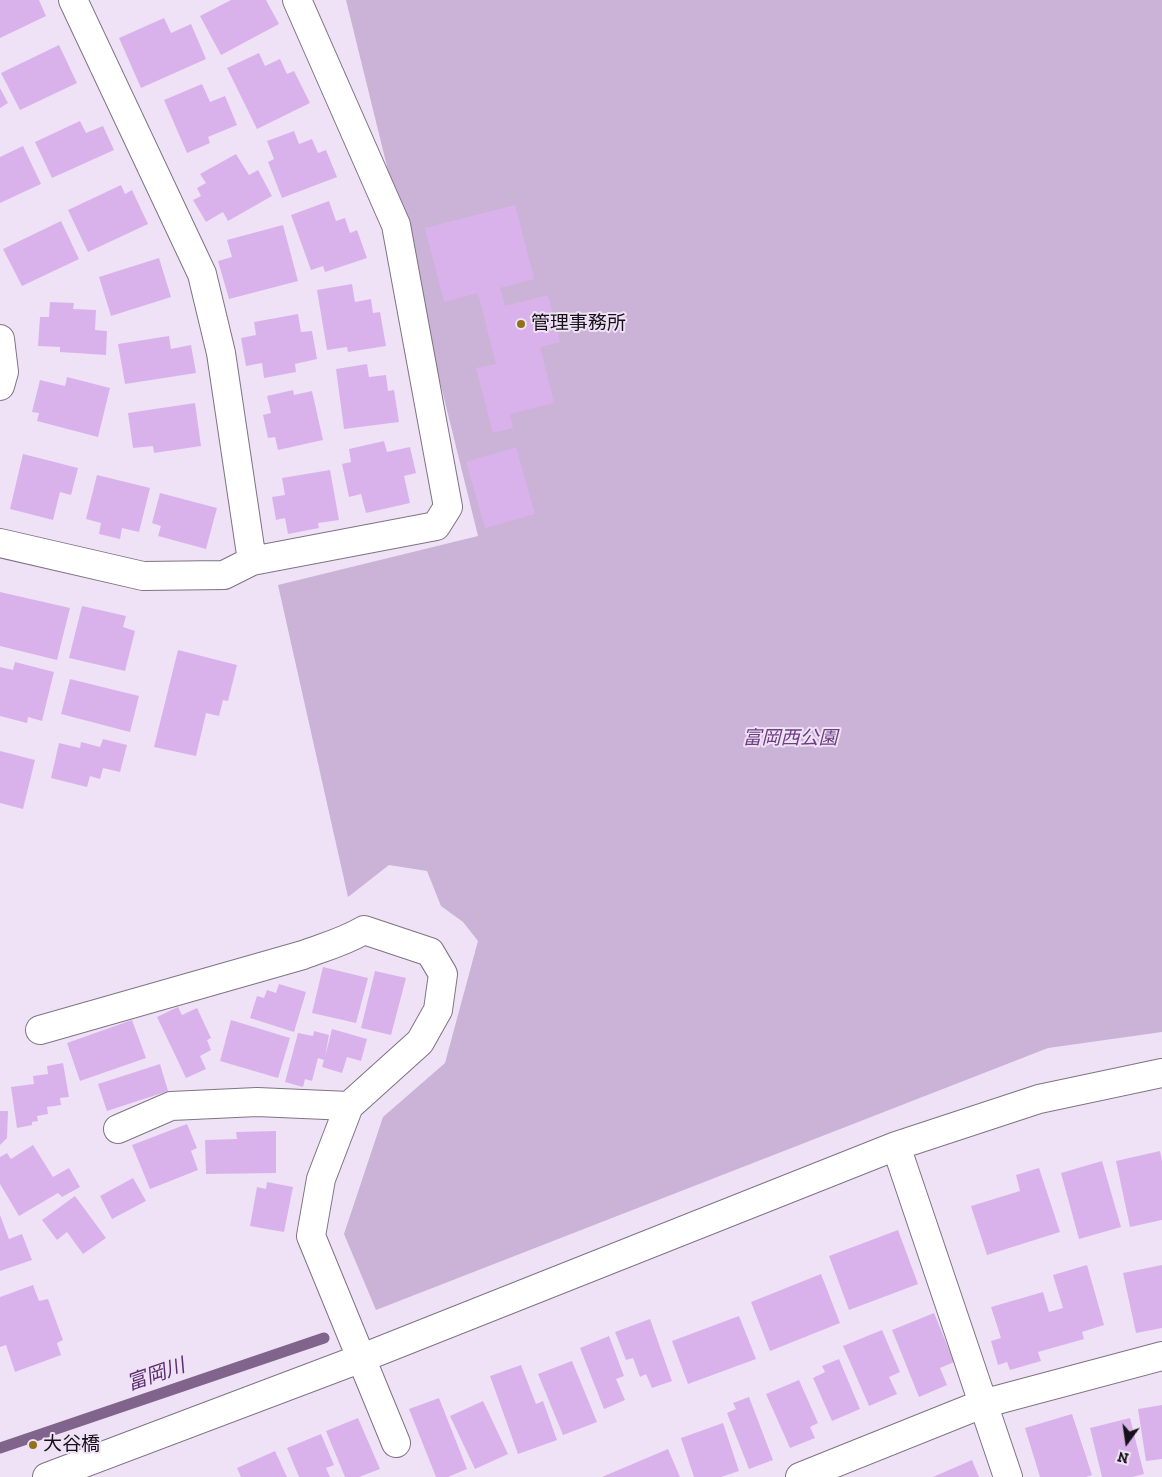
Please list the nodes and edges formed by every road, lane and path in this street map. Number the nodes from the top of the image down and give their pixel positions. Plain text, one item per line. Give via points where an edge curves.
1 (297, 0) edge
2 (81, 2) edge
3 (0, 338) edge
4 (0, 386) edge
5 (0, 543) edge
6 (252, 561) junction
7 (40, 1030) dead end
8 (1162, 1073) edge
9 (349, 1106) junction
10 (118, 1129) dead end
11 (896, 1146) junction
12 (1162, 1356) edge
13 (362, 1358) junction
14 (982, 1404) junction
15 (396, 1443) dead end
16 (47, 1477) edge
17 (800, 1477) edge
18 (1008, 1477) edge

1 - 6 street via 396,225 448,507 436,526
2 - 6 street via 202,274 221,353
3 - 4 street via 4,372
5 - 6 street via 143,576 224,575
7 - 9 street via 303,955 343,942 364,930 430,952 443,974 438,1010 420,1042
8 - 11 street via 1040,1099
9 - 10 street via 257,1102 171,1106
9 - 13 street via 321,1179 311,1236
11 - 13 street
11 - 14 street
12 - 14 street
13 - 15 street
13 - 16 street
14 - 17 street
14 - 18 street

